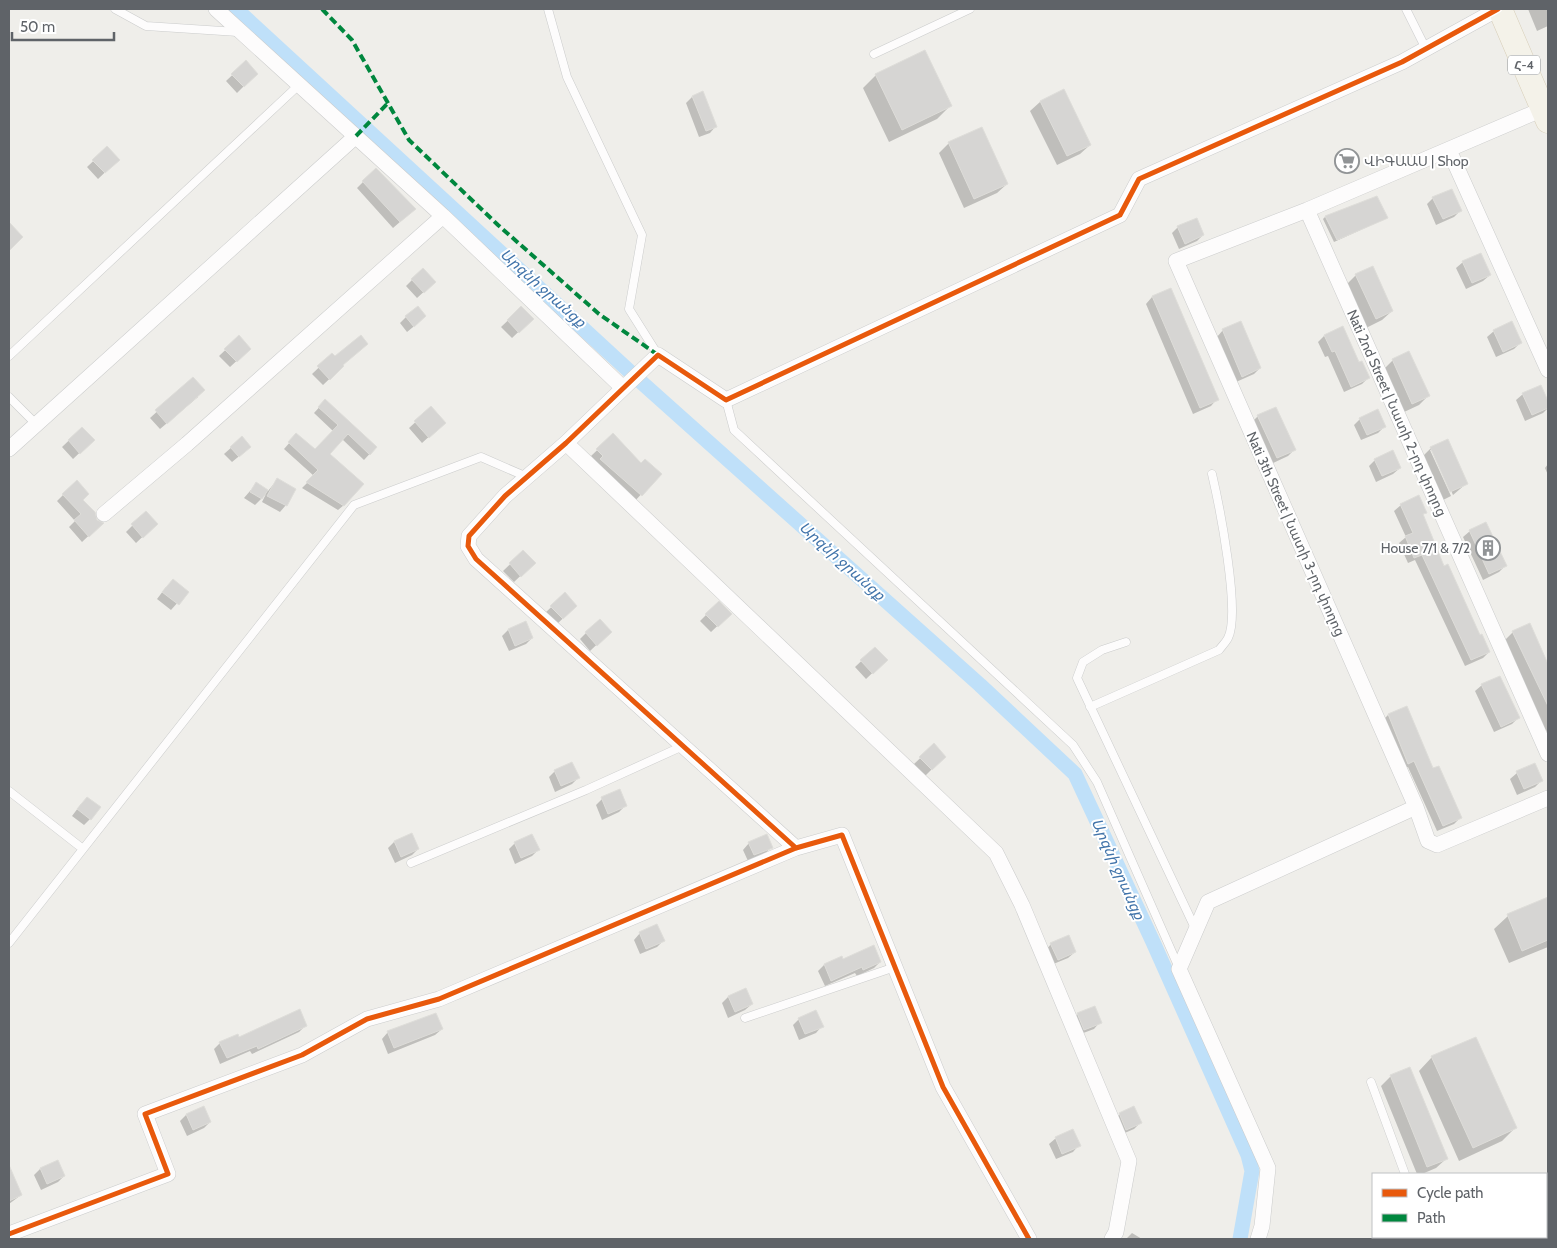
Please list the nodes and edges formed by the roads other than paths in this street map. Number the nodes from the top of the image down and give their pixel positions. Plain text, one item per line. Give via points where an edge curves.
1 (115, 9) edge
2 (216, 9) edge
3 (548, 9) edge
4 (970, 9) edge
5 (1406, 9) edge
6 (1499, 9) edge
7 (242, 32) junction
8 (1426, 49) junction
9 (874, 54) dead end
10 (300, 84) junction
11 (1545, 115) edge
12 (356, 136) junction
13 (1449, 150) junction
14 (1307, 210) junction
15 (443, 216) junction
16 (658, 355) junction
17 (9, 356) edge
18 (1548, 370) edge
19 (627, 384) junction
20 (9, 396) edge
21 (726, 400) junction
22 (36, 424) junction
23 (566, 443) junction
24 (9, 449) edge
25 (1212, 474) dead end
26 (527, 477) junction
27 (104, 514) dead end
28 (1126, 642) dead end
29 (1090, 707) junction
30 (683, 746) junction
31 (1548, 754) edge
32 (9, 791) edge
33 (1548, 798) edge
34 (1416, 808) junction
35 (796, 848) junction
36 (83, 849) junction
37 (410, 863) dead end
38 (1195, 928) junction
39 (9, 943) edge
40 (895, 967) junction
41 (1179, 969) junction
42 (745, 1018) dead end
43 (1371, 1082) dead end
44 (1405, 1173) edge
45 (9, 1234) edge
46 (1029, 1239) edge
47 (1112, 1239) edge
48 (1258, 1239) edge

1 - 7 lane via 146,26
2 - 7 street
3 - 16 lane via 567,77 642,235 629,309
4 - 9 lane
5 - 8 lane
6 - 8 street
6 - 11 main road, Հ-4
7 - 10 street
8 - 21 street via 1139,179 1120,215
10 - 12 street
10 - 17 lane
11 - 13 street
12 - 15 street
12 - 22 street
13 - 14 street
13 - 18 street
14 - 31 street, Nati 2nd Street | Նատի 2-րդ փողոց
14 - 34 street, Nati 3th Street | Նատի 3-րդ փողոց via 1176,261
15 - 19 street
15 - 27 street
16 - 19 street
16 - 21 street
19 - 23 street
20 - 22 lane
21 - 41 lane via 734,430 1073,745 1097,782
22 - 24 street
23 - 26 street
23 - 47 street via 996,853 1022,905 1130,1161
25 - 29 lane via 1224,524 1232,610 1229,637 1219,650
26 - 30 street via 469,536 468,546 476,559
26 - 36 lane via 481,456 354,505
28 - 29 lane via 1102,650 1083,662 1077,678
29 - 38 lane
30 - 35 street
30 - 37 lane
32 - 36 lane
33 - 34 street, Nati 3th Street | Նատի 3-րդ փողոց via 1437,845 1428,841
34 - 38 street via 1208,902
35 - 40 street via 842,835
35 - 45 street via 439,999 367,1019 302,1055 145,1114 168,1174
36 - 39 lane
38 - 41 street
40 - 42 lane
40 - 46 street via 943,1087
41 - 48 street via 1268,1168
43 - 44 lane

